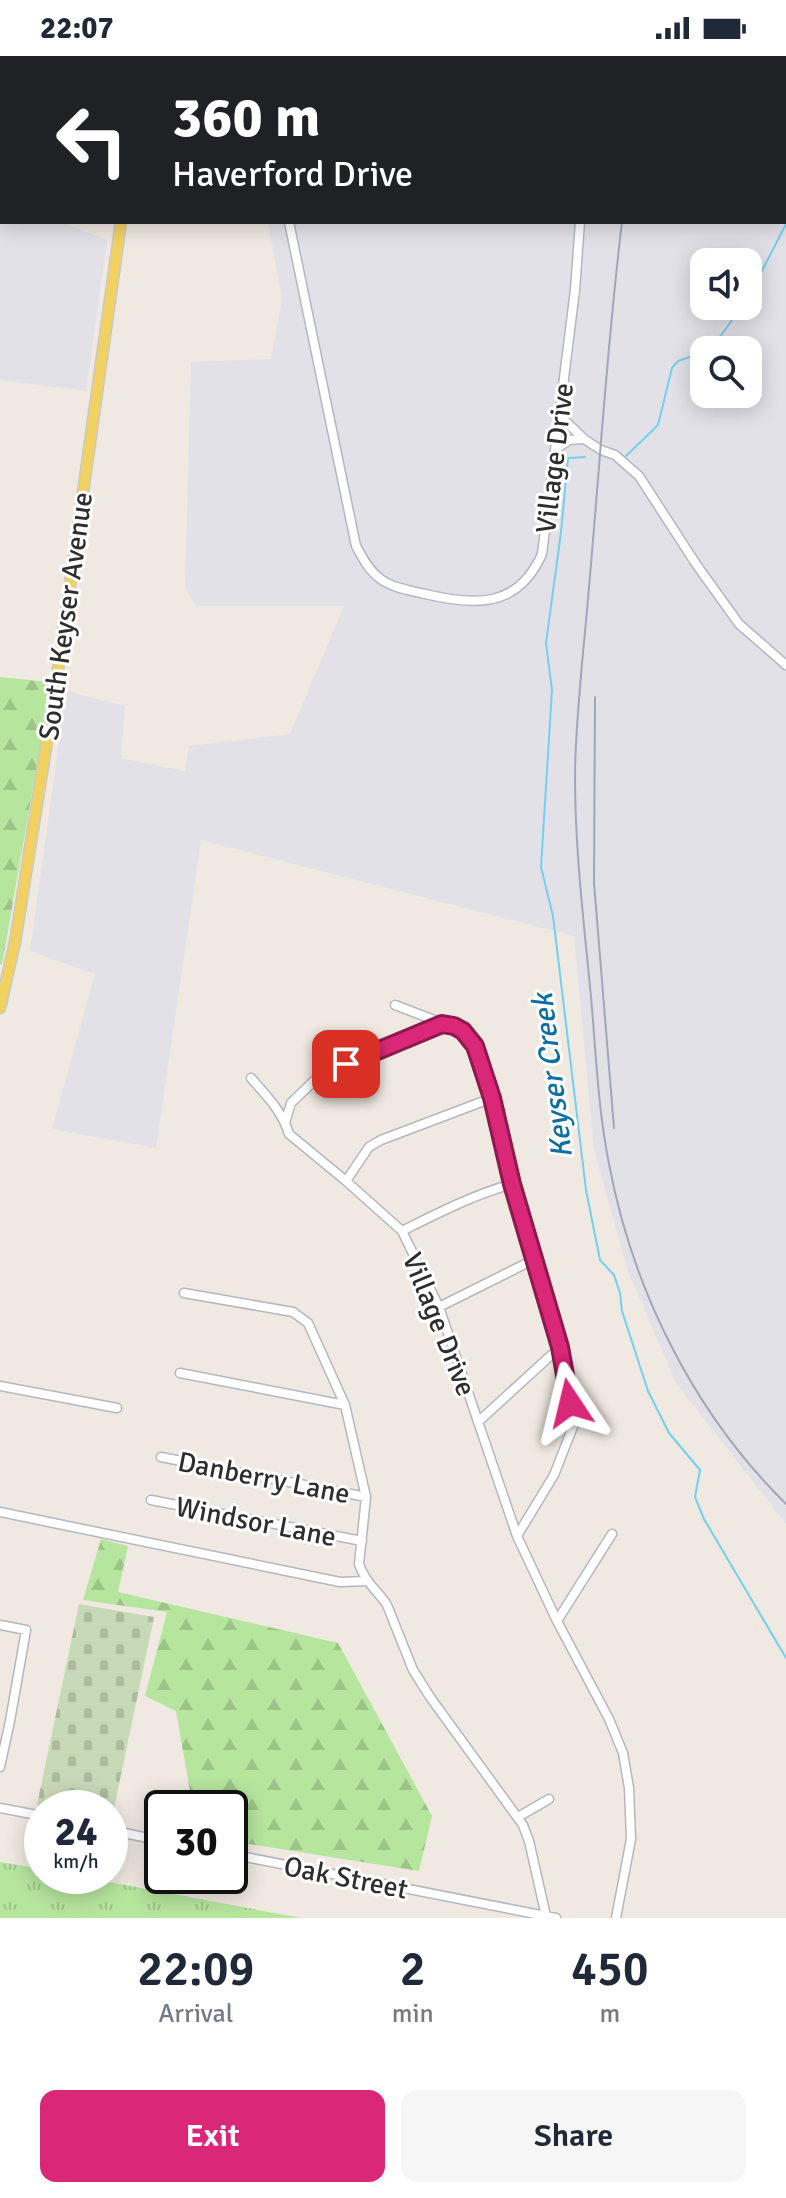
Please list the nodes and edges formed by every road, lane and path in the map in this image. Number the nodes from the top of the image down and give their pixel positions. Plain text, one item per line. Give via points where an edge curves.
1 (121, 224) edge
2 (289, 224) edge
3 (580, 224) edge
4 (558, 414) junction
5 (584, 439) junction
6 (555, 450) junction
7 (786, 665) edge
8 (395, 1005) dead end
9 (0, 1008) edge
10 (442, 1024) junction
11 (251, 1078) dead end
12 (492, 1098) junction
13 (285, 1123) junction
14 (346, 1181) junction
15 (512, 1184) junction
16 (402, 1231) junction
17 (535, 1259) junction
18 (184, 1293) dead end
19 (439, 1307) junction
20 (560, 1347) junction
21 (180, 1373) dead end
22 (0, 1386) edge
23 (345, 1405) junction
24 (117, 1408) dead end
25 (478, 1422) junction
26 (161, 1457) dead end
27 (366, 1497) junction
28 (151, 1500) dead end
29 (0, 1512) edge
30 (612, 1534) dead end
31 (517, 1536) junction
32 (362, 1541) junction
33 (366, 1581) junction
34 (557, 1621) junction
35 (0, 1625) edge
36 (0, 1719) edge
37 (10, 1721) junction
38 (0, 1767) edge
39 (549, 1799) dead end
40 (0, 1808) edge
41 (24, 1813) edge
42 (518, 1817) junction
43 (248, 1858) edge
44 (546, 1916) junction
45 (556, 1918) edge
46 (616, 1918) edge

1 - 9 main road, South Keyser Avenue via 54,695
2 - 6 street, Village Drive via 356,546 378,577 395,587 481,603 519,587 536,568 546,540
3 - 4 street, Village Drive
4 - 5 street
4 - 6 street, Village Drive
5 - 6 street via 569,440
5 - 7 street via 615,455 639,476 739,624
8 - 10 street
10 - 12 street via 463,1031 475,1046
10 - 13 street via 317,1078 291,1103
11 - 13 street, Village Drive
12 - 14 street via 381,1140 369,1147
12 - 15 street
13 - 14 street, Village Drive via 298,1143
14 - 16 street, Village Drive
15 - 16 street
15 - 17 street
16 - 19 street, Village Drive
17 - 19 street
17 - 20 street
18 - 23 street via 293,1312 308,1323
19 - 25 street, Village Drive
20 - 25 street
20 - 31 street via 574,1424 554,1475
21 - 23 street
22 - 24 street
23 - 27 street
25 - 31 street, Village Drive
26 - 27 street, Danberry Lane
27 - 32 street
28 - 32 street, Windsor Lane
29 - 33 street via 340,1582
30 - 34 street
31 - 34 street, Village Drive
32 - 33 street via 359,1564
33 - 42 street via 387,1605 430,1697
34 - 46 street, Village Drive via 623,1753 631,1839
35 - 37 street via 26,1630
36 - 37 street
37 - 38 street
39 - 42 street
40 - 41 street
42 - 44 street via 529,1841
43 - 44 street, Oak Street
44 - 45 street, Oak Street

